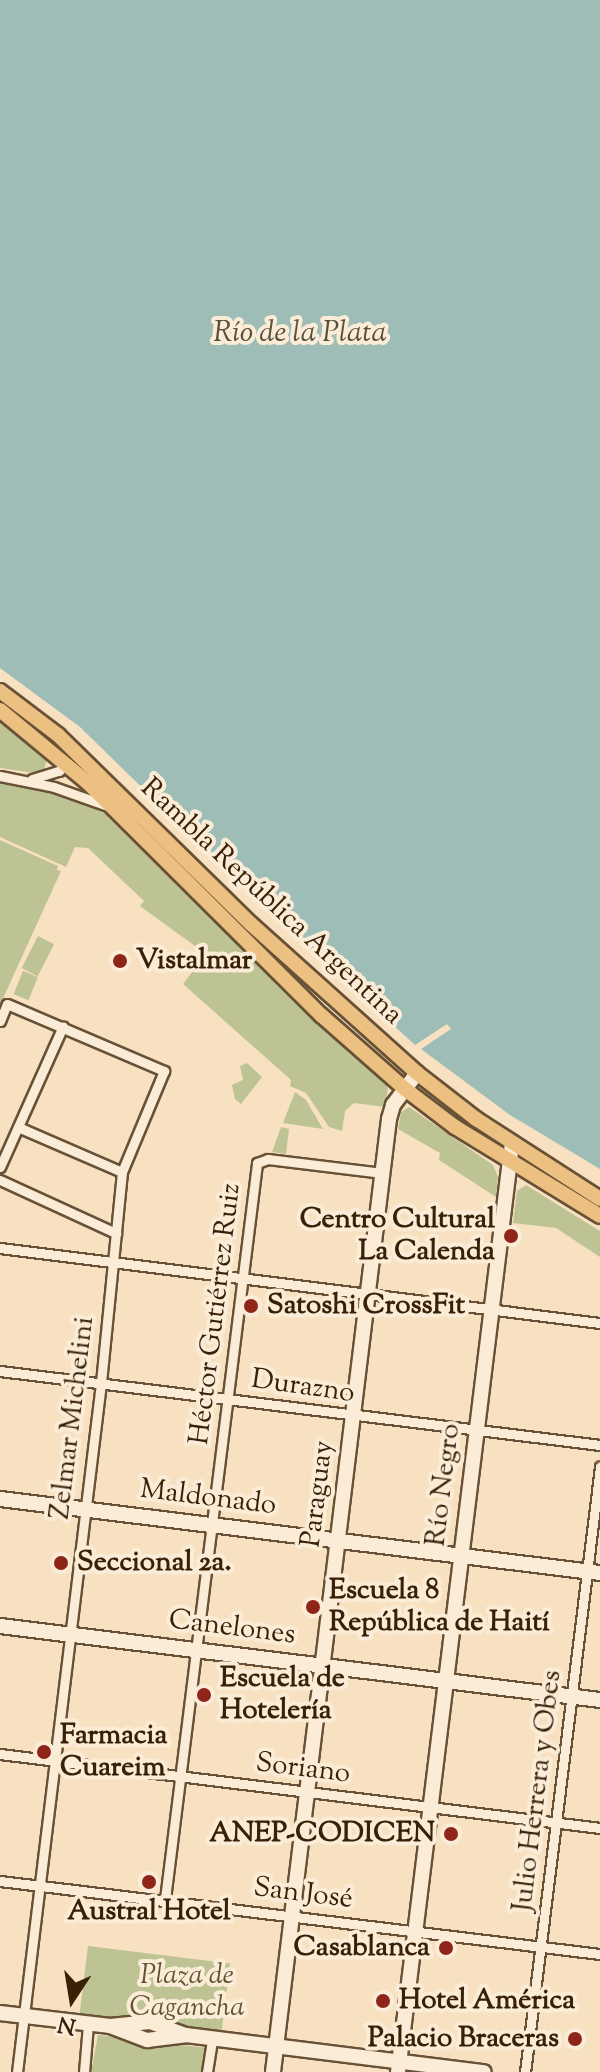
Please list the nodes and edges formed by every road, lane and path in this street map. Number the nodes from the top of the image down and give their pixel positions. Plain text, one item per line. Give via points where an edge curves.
1 (0, 691) edge
2 (0, 710) edge
3 (66, 763) junction
4 (0, 776) edge
5 (28, 780) junction
6 (112, 807) junction
7 (0, 1021) edge
8 (63, 1026) junction
9 (417, 1073) junction
10 (405, 1089) junction
11 (18, 1127) junction
12 (512, 1143) junction
13 (511, 1162) junction
14 (0, 1167) edge
15 (122, 1172) junction
16 (382, 1173) junction
17 (0, 1180) edge
18 (600, 1199) edge
19 (600, 1216) edge
20 (116, 1233) junction
21 (0, 1248) edge
22 (113, 1262) junction
23 (242, 1278) junction
24 (367, 1293) junction
25 (492, 1310) junction
26 (600, 1323) edge
27 (0, 1371) edge
28 (101, 1383) junction
29 (227, 1399) junction
30 (354, 1417) junction
31 (477, 1430) junction
32 (600, 1445) edge
33 (600, 1467) edge
34 (0, 1499) edge
35 (84, 1509) junction
36 (212, 1525) junction
37 (338, 1541) junction
38 (462, 1556) junction
39 (594, 1572) edge
40 (0, 1626) edge
41 (69, 1634) junction
42 (197, 1650) junction
43 (322, 1665) junction
44 (446, 1681) junction
45 (572, 1696) junction
46 (600, 1700) edge
47 (0, 1754) edge
48 (55, 1760) junction
49 (181, 1776) junction
50 (306, 1792) junction
51 (430, 1808) junction
52 (557, 1823) junction
53 (600, 1828) edge
54 (0, 1881) edge
55 (39, 1886) junction
56 (165, 1899) junction
57 (291, 1915) junction
58 (416, 1931) junction
59 (541, 1946) junction
60 (600, 1954) edge
61 (0, 2013) edge
62 (24, 2016) junction
63 (88, 2024) junction
64 (212, 2039) junction
65 (276, 2047) junction
66 (399, 2067) edge
67 (17, 2072) edge
68 (84, 2072) edge
69 (207, 2072) edge
70 (273, 2072) edge
71 (484, 2072) edge
72 (525, 2072) edge

1 - 9 main road, Rambla República Argentina via 58,735 251,924
2 - 3 main road, Rambla República Argentina
3 - 5 street via 59,771
3 - 6 main road, Rambla República Argentina
4 - 5 street
5 - 6 street
6 - 10 main road, Rambla República Argentina via 321,1015
7 - 8 street via 7,1004
8 - 11 street
8 - 15 street, Zelmar Michelini via 164,1071
9 - 10 street, Paraguay
9 - 12 main road, Rambla República Argentina
10 - 13 main road, Rambla República Argentina
10 - 16 street, Paraguay via 391,1112
11 - 14 street
11 - 15 street
12 - 13 street, Río Negro
12 - 18 main road, Rambla República Argentina
13 - 19 main road, Rambla República Argentina
13 - 25 street, Río Negro
15 - 20 street, Zelmar Michelini
16 - 23 street, Héctor Gutiérrez Ruiz via 268,1159 257,1163
16 - 24 street, Paraguay
17 - 20 street
20 - 22 street, Zelmar Michelini
21 - 22 street
22 - 23 street
22 - 28 street, Zelmar Michelini
23 - 24 street
23 - 29 street, Héctor Gutiérrez Ruiz
24 - 25 street
24 - 30 street, Paraguay
25 - 26 street
25 - 31 street, Río Negro
27 - 28 street, Durazno
28 - 29 street, Durazno
28 - 35 street, Zelmar Michelini
29 - 30 street, Durazno
29 - 36 street, Héctor Gutiérrez Ruiz
30 - 31 street, Durazno
30 - 37 street, Paraguay
31 - 32 street, Durazno
31 - 38 street, Río Negro
33 - 39 street, Julio Herrera y Obes
34 - 35 street, Maldonado
35 - 36 street, Maldonado
35 - 41 street, Zelmar Michelini
36 - 37 street, Maldonado
36 - 42 street, Héctor Gutiérrez Ruiz
37 - 38 street, Maldonado
37 - 43 street, Paraguay
38 - 39 street, Maldonado
38 - 44 street, Río Negro
39 - 45 street, Julio Herrera y Obes
40 - 41 street, Canelones
41 - 42 street, Canelones
41 - 48 street, Zelmar Michelini
42 - 43 street, Canelones
42 - 49 street, Héctor Gutiérrez Ruiz
43 - 44 street, Canelones
43 - 50 street, Paraguay
44 - 45 street, Canelones
44 - 51 street, Río Negro
45 - 46 street, Canelones
45 - 52 street, Julio Herrera y Obes
47 - 48 street, Soriano
48 - 49 street, Soriano
48 - 55 street, Zelmar Michelini
49 - 50 street, Soriano
49 - 56 street, Héctor Gutiérrez Ruiz
50 - 51 street, Soriano
50 - 57 street, Paraguay
51 - 52 street, Soriano
51 - 58 street, Río Negro
52 - 53 street, Soriano
52 - 59 street, Julio Herrera y Obes
54 - 55 street, San José
55 - 56 street, San José
55 - 62 street, Zelmar Michelini
56 - 57 street, San José
57 - 58 street, San José
57 - 65 street, Paraguay
58 - 59 street, San José
58 - 66 street, Río Negro
59 - 60 street, San José
59 - 72 street, Julio Herrera y Obes
61 - 62 street
62 - 63 street
62 - 67 street, Zelmar Michelini
63 - 64 street via 147,2040 186,2035
63 - 68 street
64 - 65 street
64 - 69 street
65 - 66 street
65 - 70 street, Paraguay
66 - 71 street

